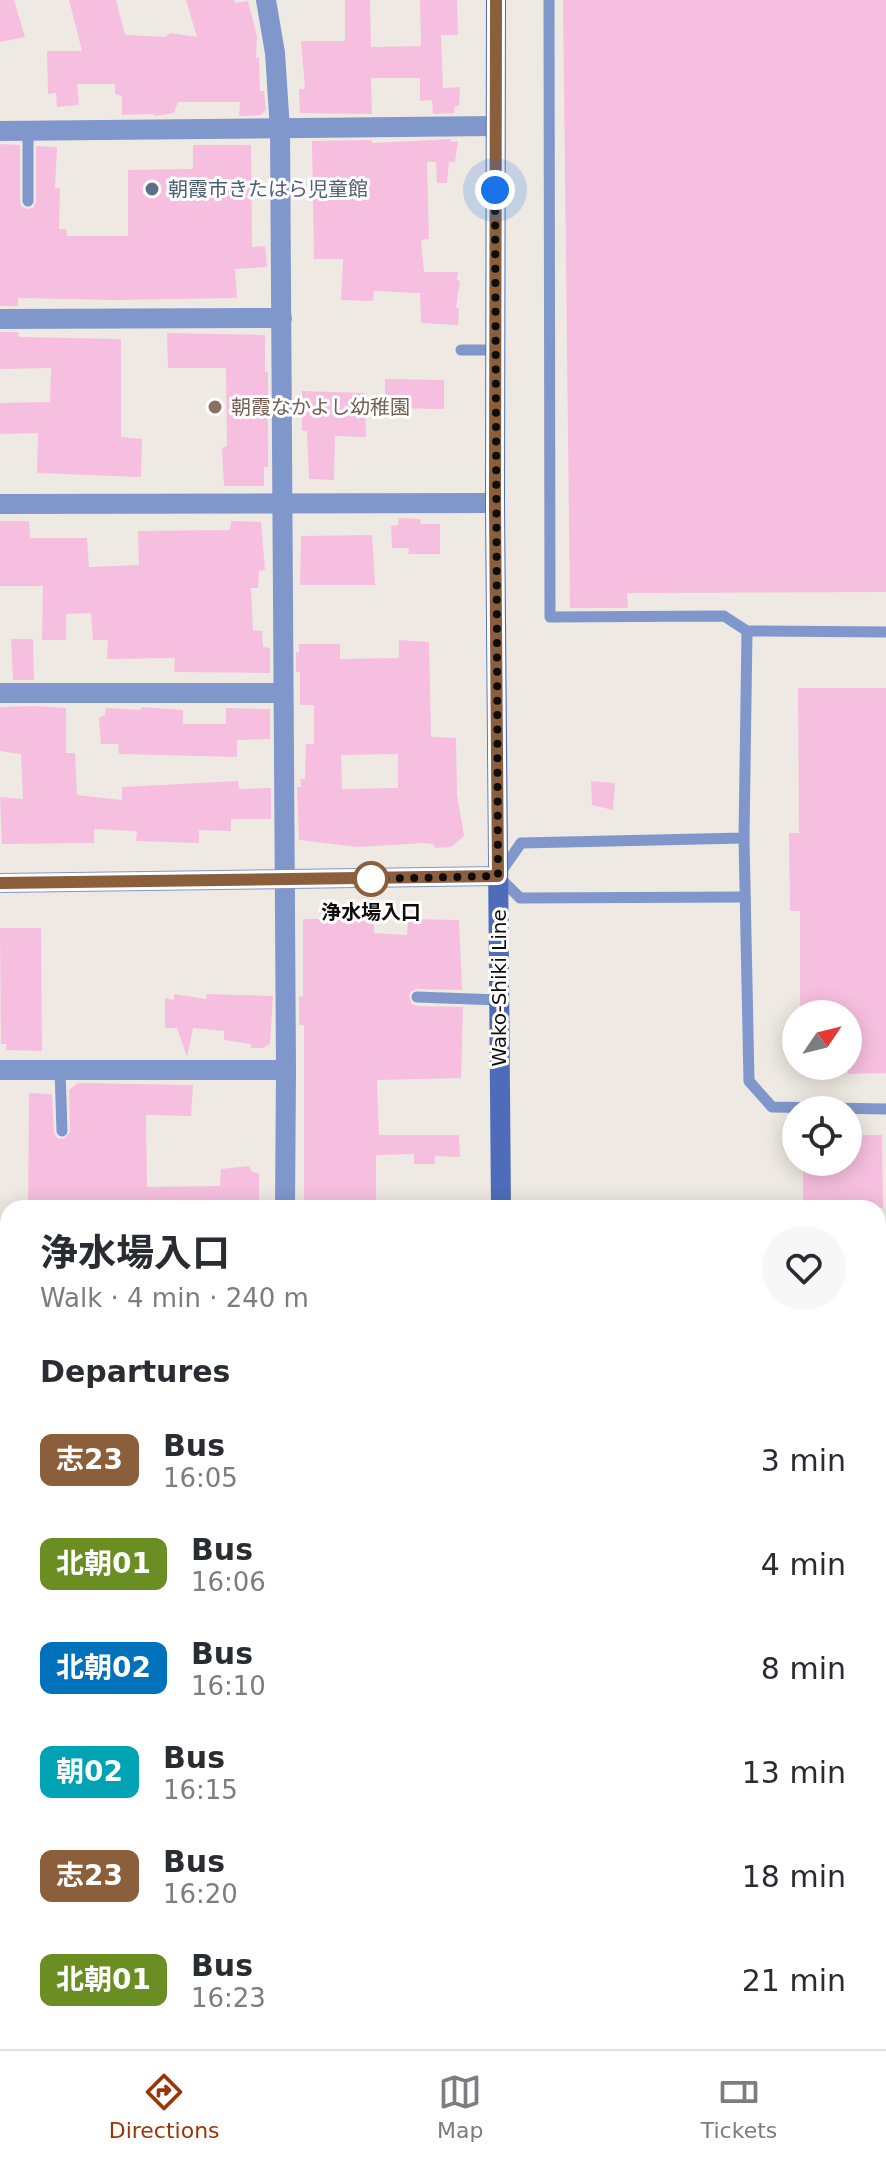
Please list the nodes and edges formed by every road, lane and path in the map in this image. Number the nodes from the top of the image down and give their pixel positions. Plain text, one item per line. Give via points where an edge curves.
1 (266, 0) edge
2 (496, 0) edge
3 (549, 0) edge
4 (495, 126) junction
5 (280, 130) junction
6 (0, 131) edge
7 (28, 131) junction
8 (28, 201) dead end
9 (282, 318) junction
10 (0, 319) edge
11 (461, 350) dead end
12 (495, 350) junction
13 (495, 503) junction
14 (0, 504) edge
15 (283, 504) junction
16 (747, 631) junction
17 (886, 632) edge
18 (0, 693) edge
19 (283, 693) junction
20 (744, 838) junction
21 (498, 876) junction
22 (285, 880) junction
23 (0, 883) edge
24 (745, 897) junction
25 (417, 997) dead end
26 (499, 1000) junction
27 (0, 1070) edge
28 (60, 1070) junction
29 (286, 1070) junction
30 (886, 1109) edge
31 (62, 1131) dead end
32 (285, 1200) edge
33 (501, 1200) edge

1 - 5 street
2 - 4 main road, Wako-Shiki Line
3 - 16 lane via 550,617 724,616
4 - 5 street
4 - 12 main road, Wako-Shiki Line
5 - 7 street
5 - 9 street
6 - 7 street
7 - 8 lane
9 - 10 street
9 - 15 street
11 - 12 lane
12 - 13 main road, Wako-Shiki Line
13 - 15 street
13 - 21 main road, Wako-Shiki Line
14 - 15 street
15 - 19 street
16 - 17 lane
16 - 20 lane
18 - 19 street
19 - 22 street
20 - 21 lane via 521,843
20 - 24 lane
21 - 22 street
21 - 24 lane via 520,898
21 - 26 main road, Wako-Shiki Line
22 - 23 street
22 - 29 street
24 - 30 lane via 749,1081 772,1107
25 - 26 lane
26 - 33 main road, Wako-Shiki Line
27 - 28 street
28 - 29 street
28 - 31 lane
29 - 32 street

